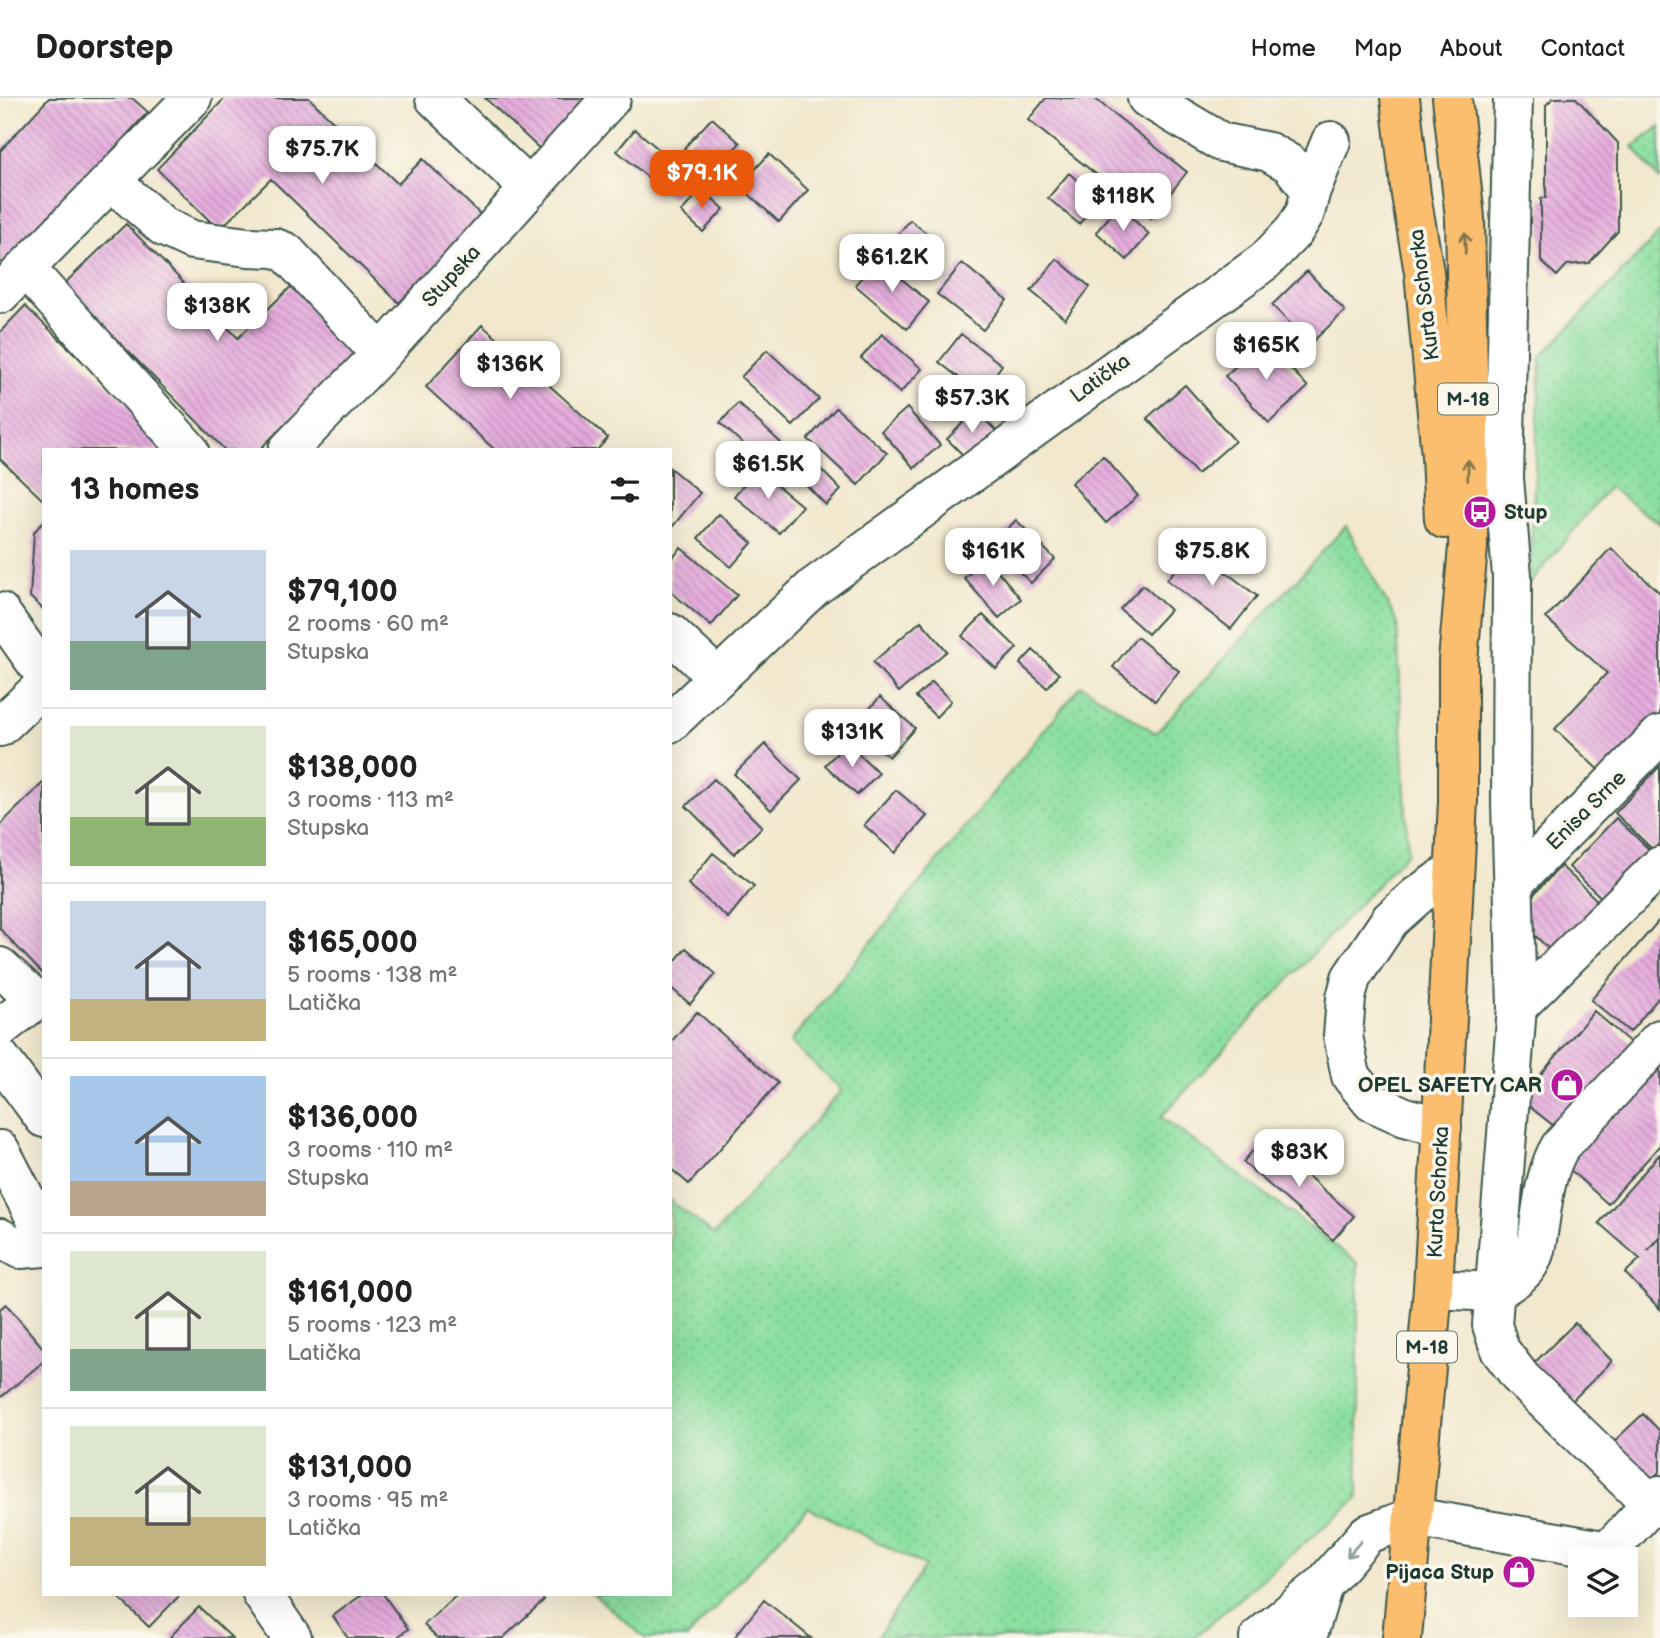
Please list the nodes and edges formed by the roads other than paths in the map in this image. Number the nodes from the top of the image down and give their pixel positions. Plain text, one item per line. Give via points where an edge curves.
1 (192, 98) edge
2 (435, 98) edge
3 (611, 98) edge
4 (1147, 98) edge
5 (1372, 98) edge
6 (1400, 98) edge
7 (1452, 98) edge
8 (1465, 98) edge
9 (1513, 98) edge
10 (1457, 138) junction
11 (1331, 141) dead end
12 (111, 181) junction
13 (530, 189) junction
14 (1311, 190) junction
15 (1411, 195) junction
16 (9, 278) edge
17 (381, 354) junction
18 (187, 448) edge
19 (290, 448) edge
20 (0, 612) edge
21 (672, 635) edge
22 (1458, 661) junction
23 (42, 671) edge
24 (718, 678) junction
25 (42, 687) edge
26 (672, 721) edge
27 (0, 727) edge
28 (1660, 735) edge
29 (1458, 801) junction
30 (1511, 803) junction
31 (1660, 866) edge
32 (1454, 870) junction
33 (1513, 884) junction
34 (0, 967) edge
35 (40, 1004) edge
36 (1517, 1007) junction
37 (0, 1028) edge
38 (1660, 1040) edge
39 (0, 1058) edge
40 (42, 1115) edge
41 (1441, 1127) junction
42 (0, 1150) edge
43 (42, 1230) edge
44 (0, 1238) edge
45 (42, 1247) edge
46 (1433, 1289) junction
47 (1495, 1292) junction
48 (1655, 1500) edge
49 (1413, 1517) junction
50 (1323, 1585) junction
51 (263, 1596) edge
52 (292, 1638) edge
53 (1259, 1638) edge
54 (1307, 1638) edge
55 (1402, 1638) edge

1 - 12 street
2 - 13 street
3 - 13 street, Stupska
4 - 14 street via 1221,142 1269,152 1290,164
5 - 15 main road via 1387,114
6 - 15 main road, Kurta Schorka / M-18
7 - 10 main road, Kurta Schorka / M-18
8 - 10 main road
9 - 30 street via 1504,478 1512,576
22 -> 10 main road, Kurta Schorka / M-18 via 1468,547 1469,421 1465,218
11 - 14 street, Latička
12 - 16 street
12 - 17 street via 164,227 192,240 286,253
13 - 17 street, Stupska
14 - 24 street, Latička via 1305,214 1294,231 1265,261 814,587
15 - 22 main road, Kurta Schorka / M-18 via 1427,302
16 - 18 street
17 - 19 street, Stupska
20 - 23 street
21 - 24 street
22 - 29 main road, Kurta Schorka / M-18
24 - 26 street, Latička
25 - 27 street
28 - 33 street, Enisa Srne
29 - 30 street
29 - 32 main road, Kurta Schorka / M-18
30 - 33 street
31 - 36 street
32 - 41 main road, Kurta Schorka / M-18
32 - 41 street via 1390,920 1351,978 1343,1036 1350,1076 1372,1102
33 - 36 street
34 - 35 street
35 - 37 street
36 - 47 street
38 - 47 street via 1560,1147 1552,1161 1530,1264
39 - 40 street
41 - 46 main road, Kurta Schorka / M-18
42 - 43 street
44 - 45 street via 20,1249
46 - 47 street
46 - 49 main road, Kurta Schorka / M-18
47 - 48 street via 1492,1325 1500,1350 1522,1380
48 - 49 street via 1610,1549 1603,1550
49 -> 50 street via 1367,1534
49 - 55 main road, Kurta Schorka / M-18
50 - 53 street
50 - 54 street
51 - 52 street

